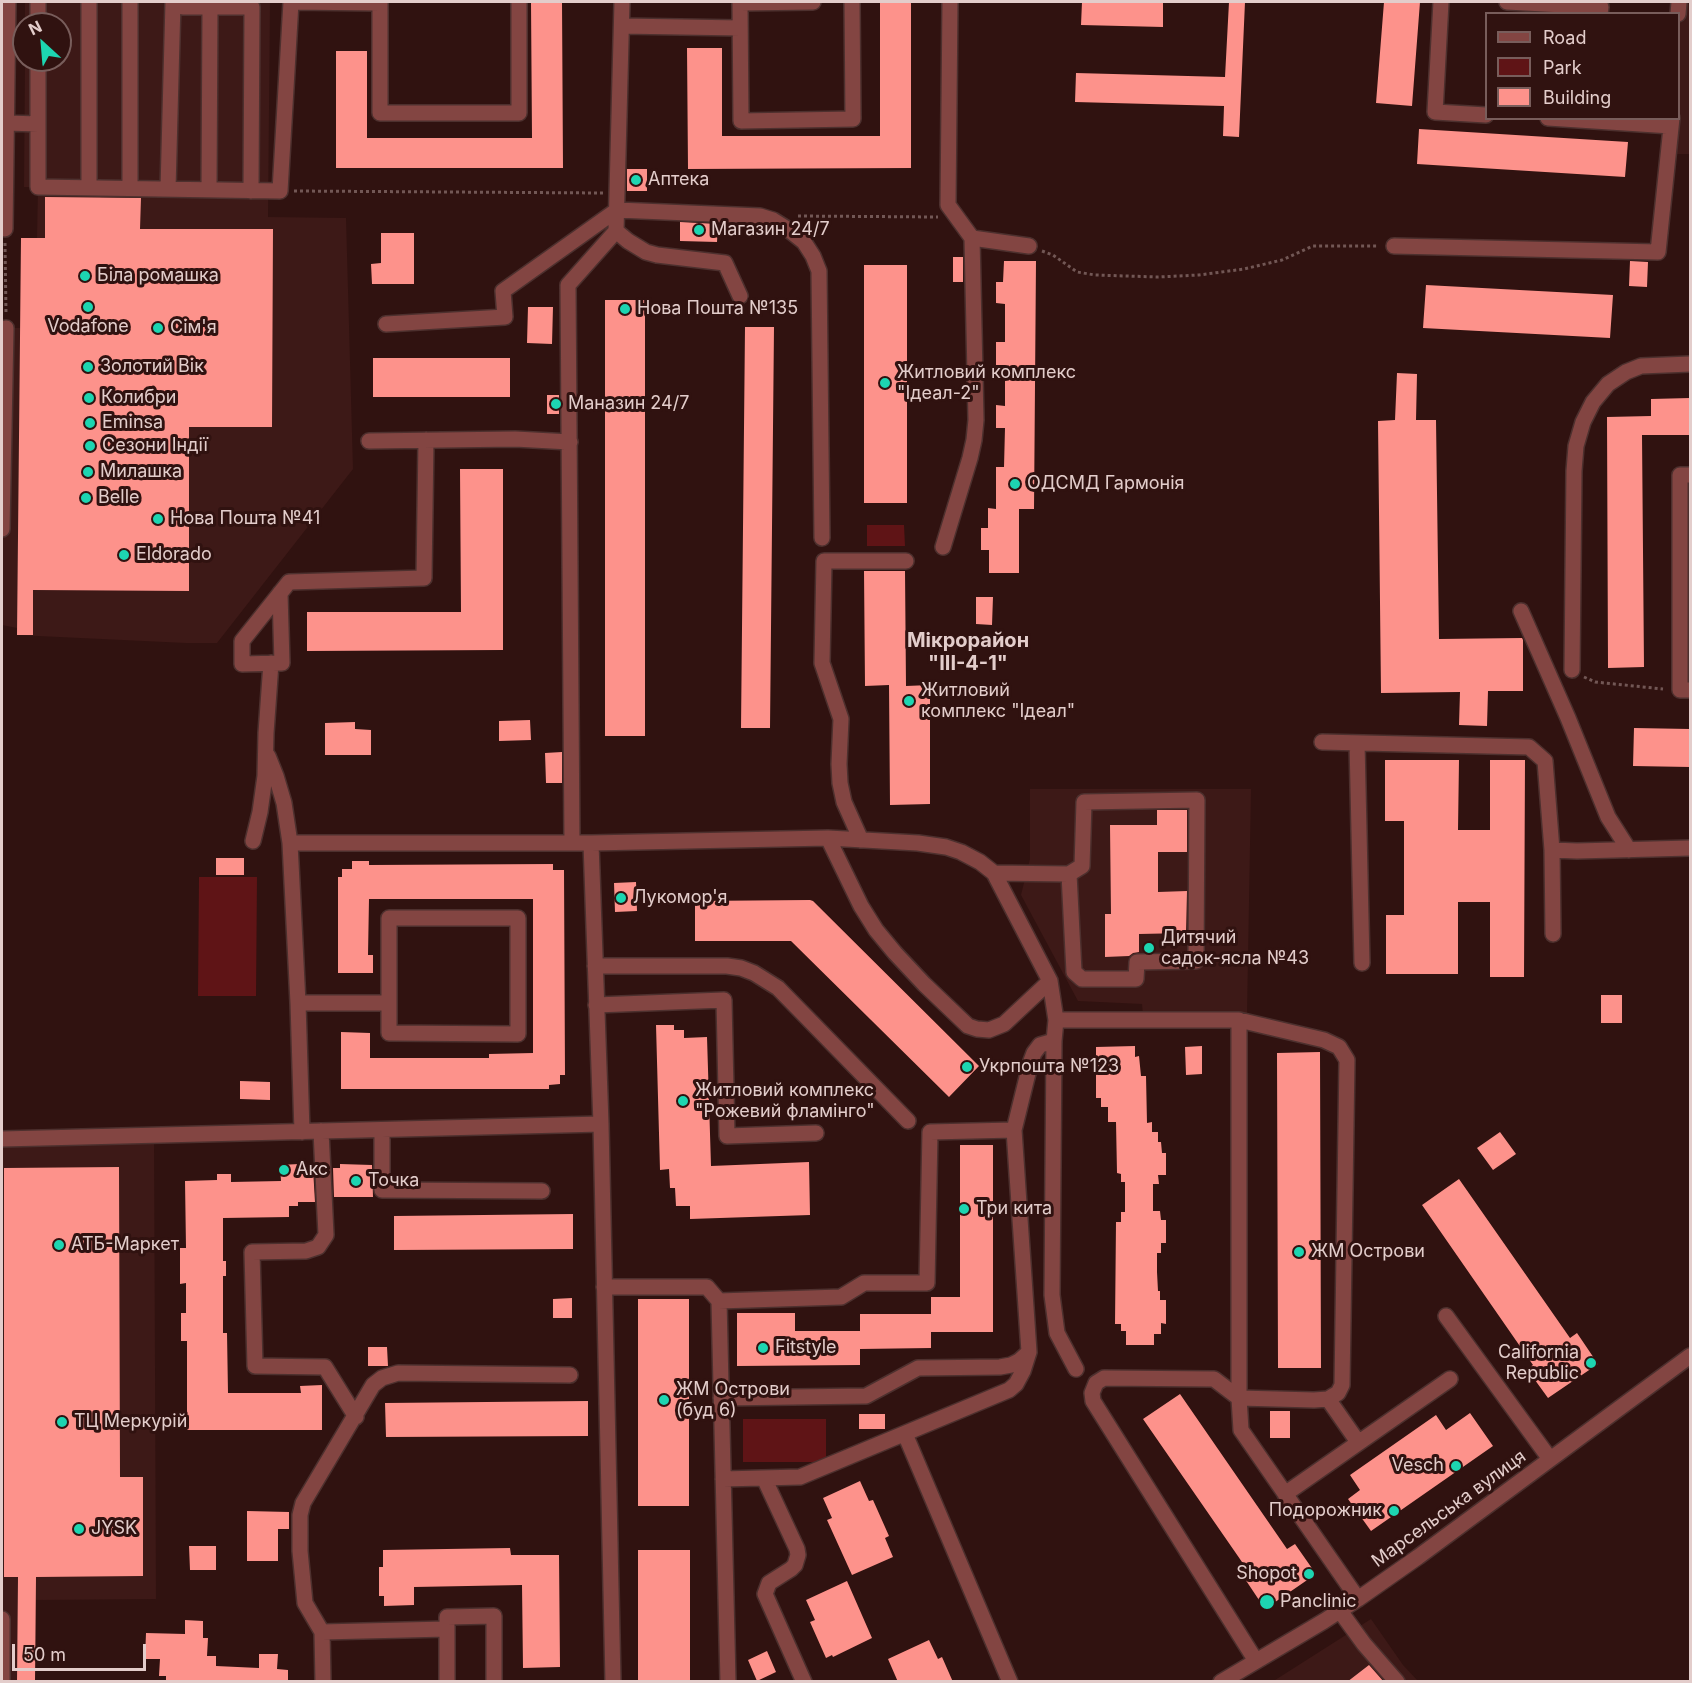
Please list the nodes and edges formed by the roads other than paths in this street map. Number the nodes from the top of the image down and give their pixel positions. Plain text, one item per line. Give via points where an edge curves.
1 (8, 2) edge
2 (89, 2) edge
3 (130, 2) edge
4 (173, 2) edge
5 (291, 2) edge
6 (380, 2) edge
7 (519, 2) edge
8 (622, 2) edge
9 (813, 2) edge
10 (852, 2) edge
11 (950, 2) edge
12 (1442, 2) edge
13 (1507, 2) edge
14 (210, 8) junction
15 (1600, 12) edge
16 (622, 26) junction
17 (740, 28) junction
18 (38, 72) edge
19 (1485, 115) edge
20 (1594, 120) edge
21 (1672, 122) edge
22 (7, 123) junction
23 (38, 124) junction
24 (89, 188) junction
25 (130, 189) junction
26 (168, 189) junction
27 (209, 190) junction
28 (251, 190) junction
29 (617, 210) junction
30 (5, 229) road end
31 (616, 231) junction
32 (972, 238) junction
33 (1029, 246) road end
34 (1394, 246) road end
35 (740, 296) dead end
36 (386, 324) dead end
37 (6, 328) road end
38 (1690, 364) edge
39 (426, 440) junction
40 (369, 441) dead end
41 (570, 442) junction
42 (1690, 475) edge
43 (2, 530) edge
44 (822, 537) dead end
45 (943, 548) dead end
46 (906, 561) dead end
47 (280, 593) junction
48 (1521, 611) dead end
49 (271, 663) junction
50 (1572, 670) road end
51 (1685, 690) edge
52 (1322, 742) dead end
53 (1357, 743) junction
54 (265, 748) junction
55 (828, 838) junction
56 (861, 840) junction
57 (253, 841) dead end
58 (290, 843) junction
59 (572, 843) junction
60 (591, 843) junction
61 (1690, 848) edge
62 (1552, 850) junction
63 (1629, 850) junction
64 (994, 873) junction
65 (1069, 874) junction
66 (1553, 934) dead end
67 (1362, 963) dead end
68 (595, 966) junction
69 (1050, 981) junction
70 (298, 1003) junction
71 (389, 1003) junction
72 (596, 1005) junction
73 (1056, 1020) junction
74 (1239, 1020) junction
75 (1054, 1041) junction
76 (908, 1121) dead end
77 (601, 1124) junction
78 (382, 1130) junction
79 (1014, 1130) junction
80 (321, 1131) junction
81 (302, 1132) junction
82 (816, 1133) dead end
83 (2, 1139) edge
84 (542, 1191) dead end
85 (604, 1287) junction
86 (719, 1301) junction
87 (1446, 1316) dead end
88 (1029, 1352) junction
89 (1690, 1356) edge
90 (1076, 1369) dead end
91 (570, 1375) dead end
92 (1450, 1379) dead end
93 (721, 1398) junction
94 (1239, 1398) junction
95 (1328, 1399) junction
96 (356, 1417) junction
97 (905, 1434) junction
98 (1358, 1442) junction
99 (1550, 1459) junction
100 (764, 1478) junction
101 (723, 1479) junction
102 (1285, 1494) junction
103 (1358, 1599) junction
104 (1340, 1611) junction
105 (2, 1619) edge
106 (446, 1629) junction
107 (322, 1632) junction
108 (1256, 1661) junction
109 (2, 1682) edge
110 (323, 1682) edge
111 (447, 1682) edge
112 (494, 1682) edge
113 (613, 1682) edge
114 (728, 1682) edge
115 (804, 1682) edge
116 (1011, 1682) edge
117 (1221, 1682) edge
118 (1397, 1682) edge

1 - 22 street
2 - 24 street
3 - 25 street
4 - 14 street via 183,7
4 - 26 street
5 - 6 street
5 - 28 street via 280,191
6 - 7 street via 380,113 519,113
8 - 16 street
9 - 17 street via 740,3
10 - 17 street via 853,119 741,121
11 - 32 street via 948,205
12 - 19 street via 1435,112
13 - 15 street via 1600,7
14 - 27 street
14 - 28 street via 252,7
16 - 17 street
16 - 29 street
18 - 23 street
20 - 21 street
21 - 34 street via 1658,252
22 - 23 street
22 - 30 street
23 - 24 street via 38,187
24 - 25 street
25 - 26 street
26 - 27 street
27 - 28 street
29 - 31 street
29 - 36 street via 503,291 505,317
29 - 44 street via 760,216 789,230 813,256 819,271
31 - 35 street via 646,252 725,263
31 - 41 street via 568,285
32 - 33 street
32 - 45 street via 975,440
37 - 43 street
38 - 50 street via 1641,366 1626,372 1608,384 1583,422 1574,471
39 - 40 street
39 - 41 street
39 - 47 street via 424,578 289,582
41 - 59 street
42 - 51 street via 1680,475
46 - 56 street via 824,561 822,663 841,719 840,783 844,802
47 - 49 street via 282,663
47 - 49 street via 242,641 242,664
48 - 63 street via 1608,817
49 - 54 street
52 - 53 street
53 - 62 street via 1530,747 1545,761
53 - 67 street
54 - 57 street via 260,812
54 - 58 street via 284,803
55 - 56 street
55 - 60 street
55 - 69 street via 876,930 968,1026 988,1030 1004,1024
56 - 64 street via 946,847 980,862
58 - 59 street
58 - 70 street
59 - 60 street
60 - 68 street
61 - 63 street
62 - 63 street
62 - 66 street
64 - 65 street
64 - 69 street
65 - 65 street via 1074,972 1082,979 1136,979 1137,962 1196,961 1197,801 1084,802 1082,866
68 - 72 street
68 - 76 street via 727,966 754,973 778,988
69 - 73 street
70 - 71 street
70 - 81 street
71 - 71 street via 389,918 518,918 518,1034 389,1034
72 - 77 street
72 - 82 street via 724,1000 727,1136
73 - 74 street
73 - 75 street
74 - 94 street
74 - 95 street via 1324,1040 1339,1047 1347,1060 1342,1385
75 - 79 street via 1040,1045 1034,1053
75 - 90 street via 1052,1295 1057,1334
77 - 78 street
77 - 85 street
78 - 80 street
78 - 84 street via 382,1190
79 - 86 street via 930,1132 927,1283 864,1283 842,1297
79 - 88 street
80 - 81 street
80 - 96 street via 326,1235 318,1247 306,1251 252,1252 255,1366 325,1367
81 - 83 street
85 - 86 street via 707,1287
85 - 113 street
86 - 93 street
87 - 99 street
88 - 93 street via 1019,1361 1000,1367 918,1368 866,1396
88 - 97 street via 1023,1371 1009,1390
89 - 99 street, Марсельська вулиця
91 - 96 street via 398,1373 373,1385
92 - 98 street
93 - 101 street
94 - 95 street
94 - 102 street via 1241,1430
94 - 108 street via 1214,1379 1104,1378 1096,1383 1092,1393 1093,1401
95 - 98 street
96 - 107 street via 303,1503 300,1515 305,1603
97 - 100 street via 800,1478
97 - 116 street
98 - 102 street
99 - 103 street, Марсельська вулиця
100 - 101 street
100 - 115 street via 798,1555 795,1565 769,1583 765,1594
101 - 114 street
102 - 103 street
103 - 104 street, Марсельська вулиця
104 - 108 street, Марсельська вулиця
104 - 118 street
105 - 109 street
106 - 107 street
106 - 111 street
106 - 112 street via 447,1617 494,1616
107 - 110 street
108 - 117 street, Марсельська вулиця

